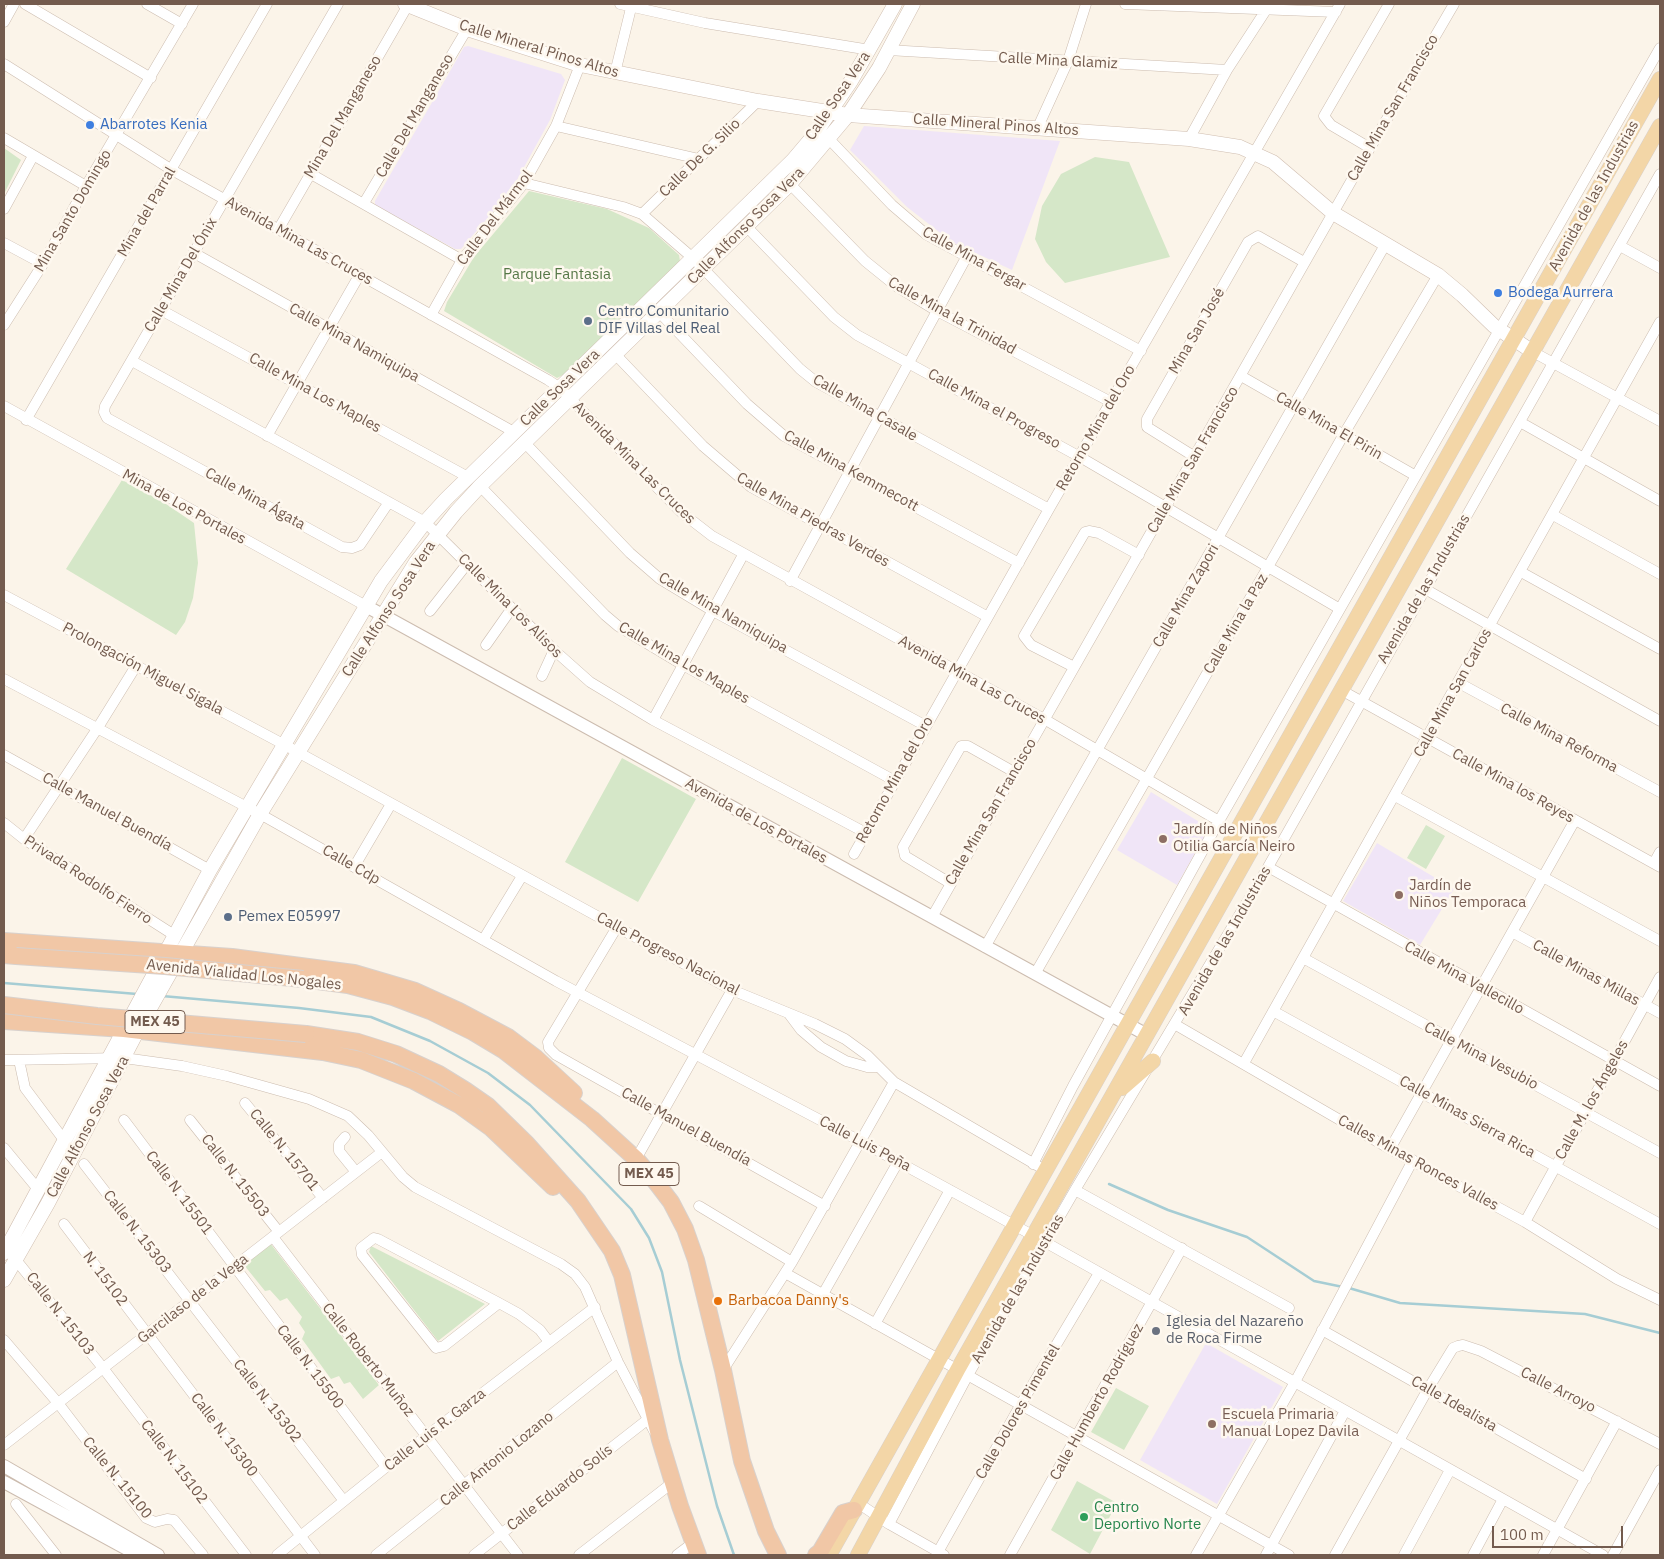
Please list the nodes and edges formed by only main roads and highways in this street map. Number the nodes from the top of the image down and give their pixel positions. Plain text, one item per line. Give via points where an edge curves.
1 (407, 4) edge
2 (895, 4) edge
3 (913, 4) edge
4 (1660, 79) edge
5 (830, 113) junction
6 (848, 115) junction
7 (1660, 126) edge
8 (698, 263) junction
9 (1513, 341) junction
10 (1533, 352) junction
11 (283, 744) joint
12 (202, 885) junction
13 (215, 892) junction
14 (4, 941) edge
15 (164, 953) junction
16 (181, 953) junction
17 (10, 955) edge
18 (4, 1005) edge
19 (4, 1021) edge
20 (132, 1028) junction
21 (1153, 1061) road end
22 (1113, 1096) junction
23 (592, 1120) junction
24 (600, 1231) junction
25 (5, 1248) edge
26 (4, 1280) edge
27 (856, 1507) junction
28 (696, 1549) edge
29 (775, 1550) edge
30 (789, 1555) edge
31 (816, 1555) edge
32 (829, 1555) edge
33 (858, 1555) edge

1 - 5 main road, Calle Mineral Pinos Altos via 467,29 580,65
2 - 5 main road, Calle Sosa Vera
3 - 6 main road, Calle Alfonso Sosa Vera
4 - 9 main road, Avenida de las Industrias
5 - 6 main road, Calle Mineral Pinos Altos
5 - 8 main road, Calle Sosa Vera via 793,160
6 - 8 main road, Calle Alfonso Sosa Vera via 790,184 747,227
6 - 9 main road, Calle Mineral Pinos Altos via 1189,139 1255,152 1291,174 1333,213 1438,275
7 - 10 main road, Avenida de las Industrias
8 - 11 main road, Calle Sosa Vera via 560,388 425,522 381,581
8 - 13 main road, Calle Alfonso Sosa Vera via 659,312 480,486 416,562 297,752
9 - 10 main road, Calle Mineral Pinos Altos
9 - 27 main road, Avenida de las Industrias via 1127,1024 1040,1167 1016,1226
10 - 22 main road, Avenida de las Industrias
11 - 12 main road, Calle Alfonso Sosa Vera
12 - 13 main road
12 - 15 main road, Calle Alfonso Sosa Vera
13 - 16 main road, Calle Alfonso Sosa Vera
14 - 15 highway
15 - 16 highway
15 - 20 main road, Calle Alfonso Sosa Vera, bridge
16 - 20 main road, Calle Alfonso Sosa Vera, bridge
16 - 23 highway via 354,974 414,991 508,1037 572,1091
17 - 23 highway, Avenida Vialidad Los Nogales / MEX 45, bridge via 303,979 348,985 393,997 430,1010 503,1050
18 - 24 highway, MEX 45, bridge via 306,1034 358,1042 396,1054 439,1074 488,1106 528,1144
19 - 20 highway
20 - 24 highway via 323,1052 361,1060 414,1081 459,1105 491,1128
20 - 25 main road, Calle Alfonso Sosa Vera via 110,1058
20 - 26 main road, Calle Alfonso Sosa Vera via 124,1058
21 - 22 main road
22 - 33 main road, Avenida de las Industrias via 1039,1239 884,1520
23 - 29 highway, Avenida Vialidad Los Nogales / MEX 45 via 636,1159 671,1202 685,1229 696,1260 742,1460
24 - 28 highway, MEX 45 via 622,1275 660,1440
27 - 31 highway via 843,1513
27 - 32 main road, Avenida de las Industrias
29 - 30 highway

